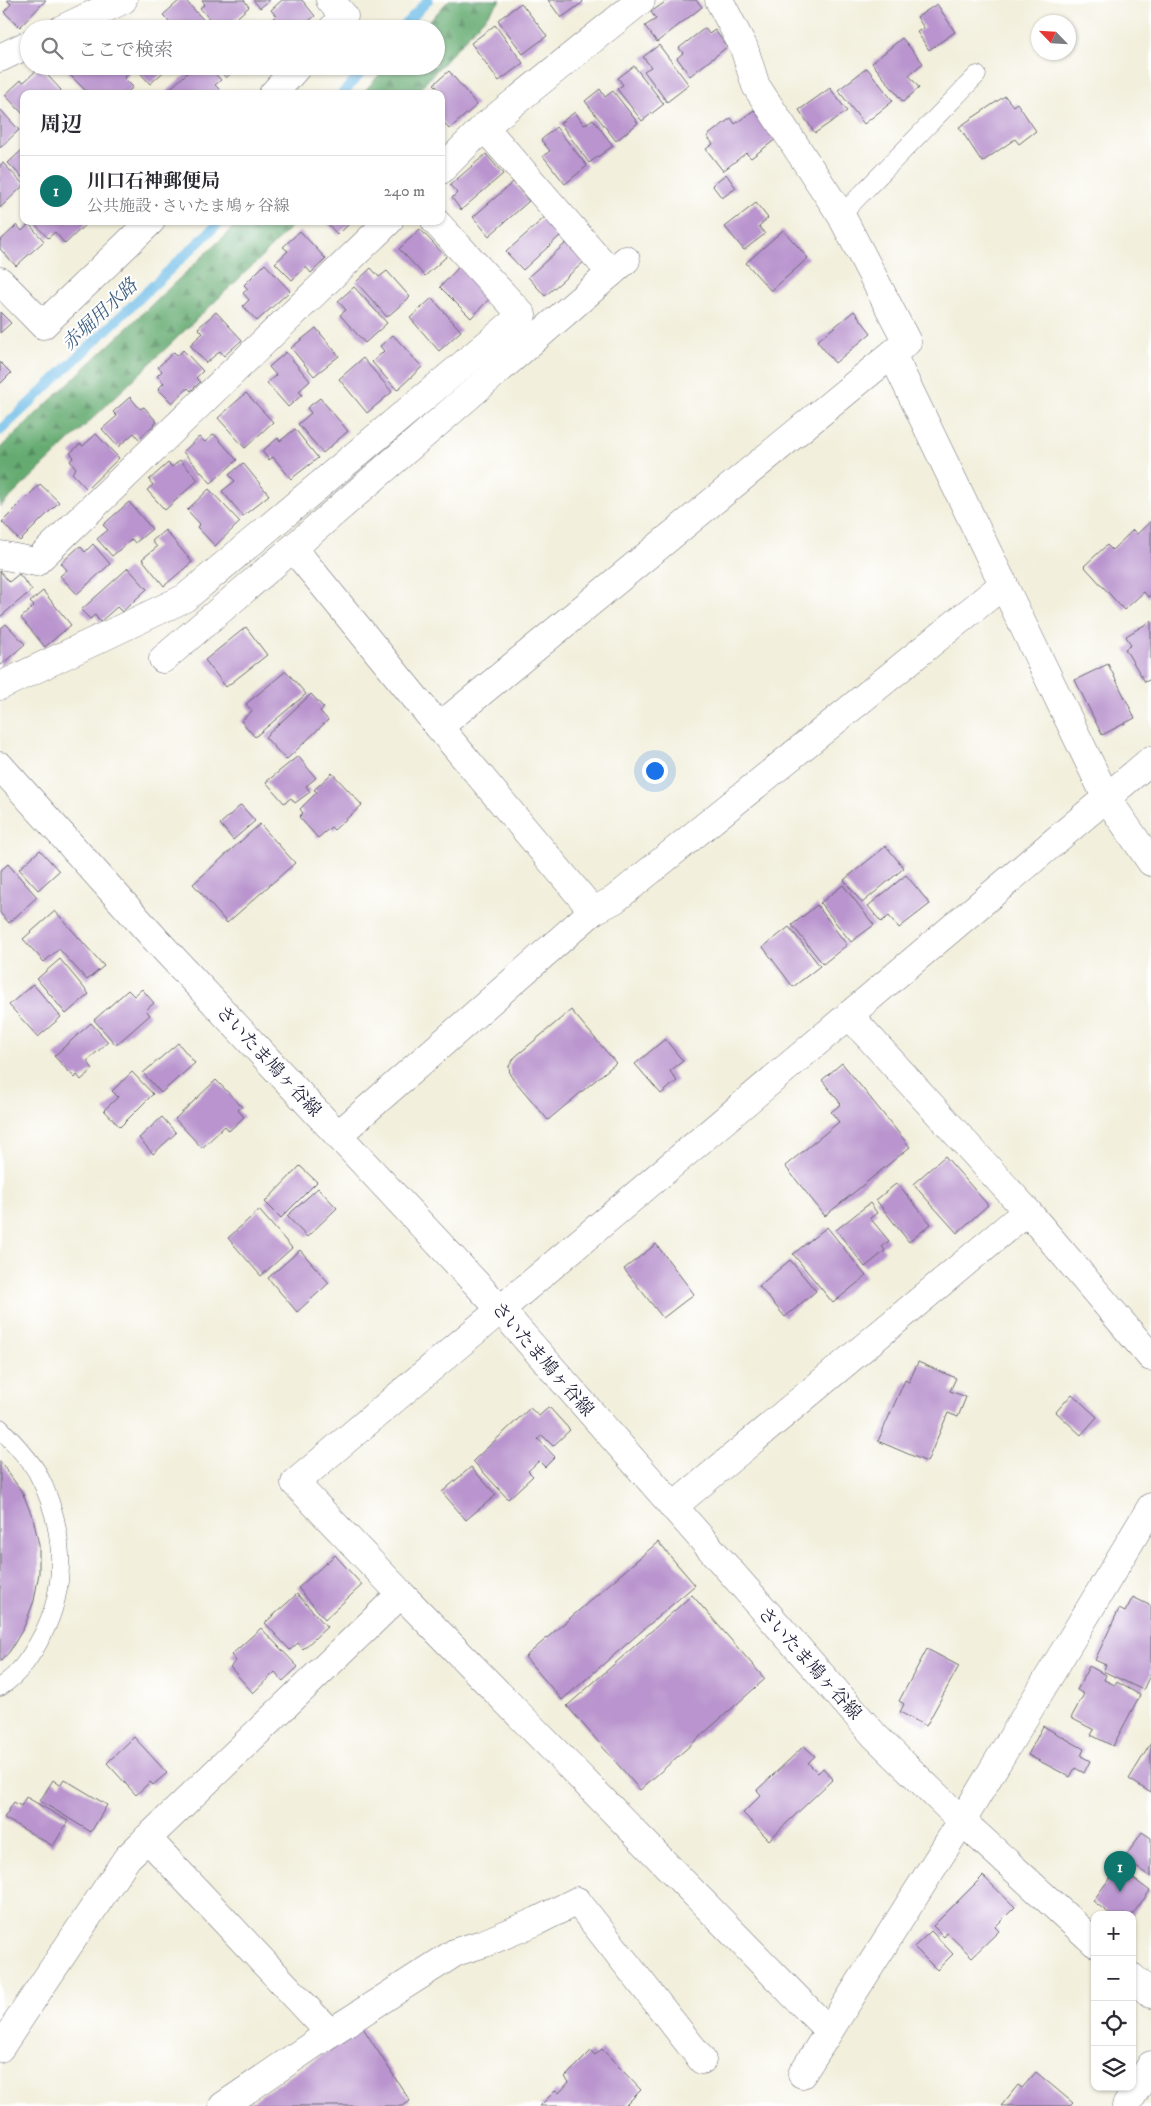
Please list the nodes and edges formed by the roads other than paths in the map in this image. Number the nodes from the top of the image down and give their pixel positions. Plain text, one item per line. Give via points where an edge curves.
1 (123, 0) edge
2 (330, 0) edge
3 (641, 0) edge
4 (719, 0) edge
5 (81, 20) edge
6 (340, 20) edge
7 (20, 48) edge
8 (0, 58) edge
9 (290, 75) edge
10 (976, 76) dead end
11 (277, 90) edge
12 (484, 127) junction
13 (445, 166) edge
14 (841, 215) junction
15 (147, 225) edge
16 (385, 225) edge
17 (439, 225) edge
18 (0, 281) edge
19 (892, 354) junction
20 (293, 548) junction
21 (0, 555) edge
22 (1004, 584) junction
23 (162, 659) dead end
24 (0, 686) edge
25 (439, 728) junction
26 (1151, 760) edge
27 (0, 766) edge
28 (1106, 797) junction
29 (1151, 862) edge
30 (594, 911) junction
31 (848, 1015) junction
32 (338, 1135) junction
33 (1027, 1211) junction
34 (500, 1309) junction
35 (1151, 1357) edge
36 (0, 1428) edge
37 (673, 1507) junction
38 (1151, 1507) edge
39 (402, 1594) junction
40 (0, 1687) edge
41 (962, 1820) junction
42 (147, 1838) junction
43 (1091, 1938) edge
44 (1136, 1981) edge
45 (1151, 1994) edge
46 (829, 2031) junction
47 (330, 2033) junction
48 (0, 2048) edge
49 (702, 2060) dead end
50 (1151, 2065) edge
51 (802, 2074) dead end
52 (223, 2106) edge
53 (1126, 2106) edge

1 - 5 street
2 - 6 street via 344,16
3 - 12 street
4 - 14 street via 744,48 756,86
7 - 8 street
9 - 11 street
10 - 14 lane
12 - 13 street
12 - 20 street via 619,266
14 - 19 street via 907,342
15 - 18 street via 44,325
16 - 21 street via 36,562
17 - 24 street via 522,315 185,598
19 - 22 street
19 - 25 street
20 - 23 street
20 - 25 street
22 - 28 street
22 - 30 street via 614,900
25 - 30 street
26 - 28 street
27 - 32 street, さいたま鳩ヶ谷線
28 - 29 street
28 - 31 street
30 - 32 street
31 - 33 street
31 - 34 street
32 - 34 street, さいたま鳩ヶ谷線
33 - 35 street
33 - 37 street
34 - 37 street, さいたま鳩ヶ谷線
34 - 39 street via 295,1483
36 - 40 lane via 36,1471 59,1534 62,1561 50,1620 32,1655 11,1680
37 - 41 street, さいたま鳩ヶ谷線 via 875,1736
38 - 41 street
39 - 42 street
39 - 46 street
41 - 43 street, さいたま鳩ヶ谷線
41 - 46 street
42 - 47 street
42 - 48 street via 126,1858
44 - 45 street
46 - 51 street
47 - 49 street via 456,1952 537,1921 577,1900
47 - 52 street
50 - 53 street

